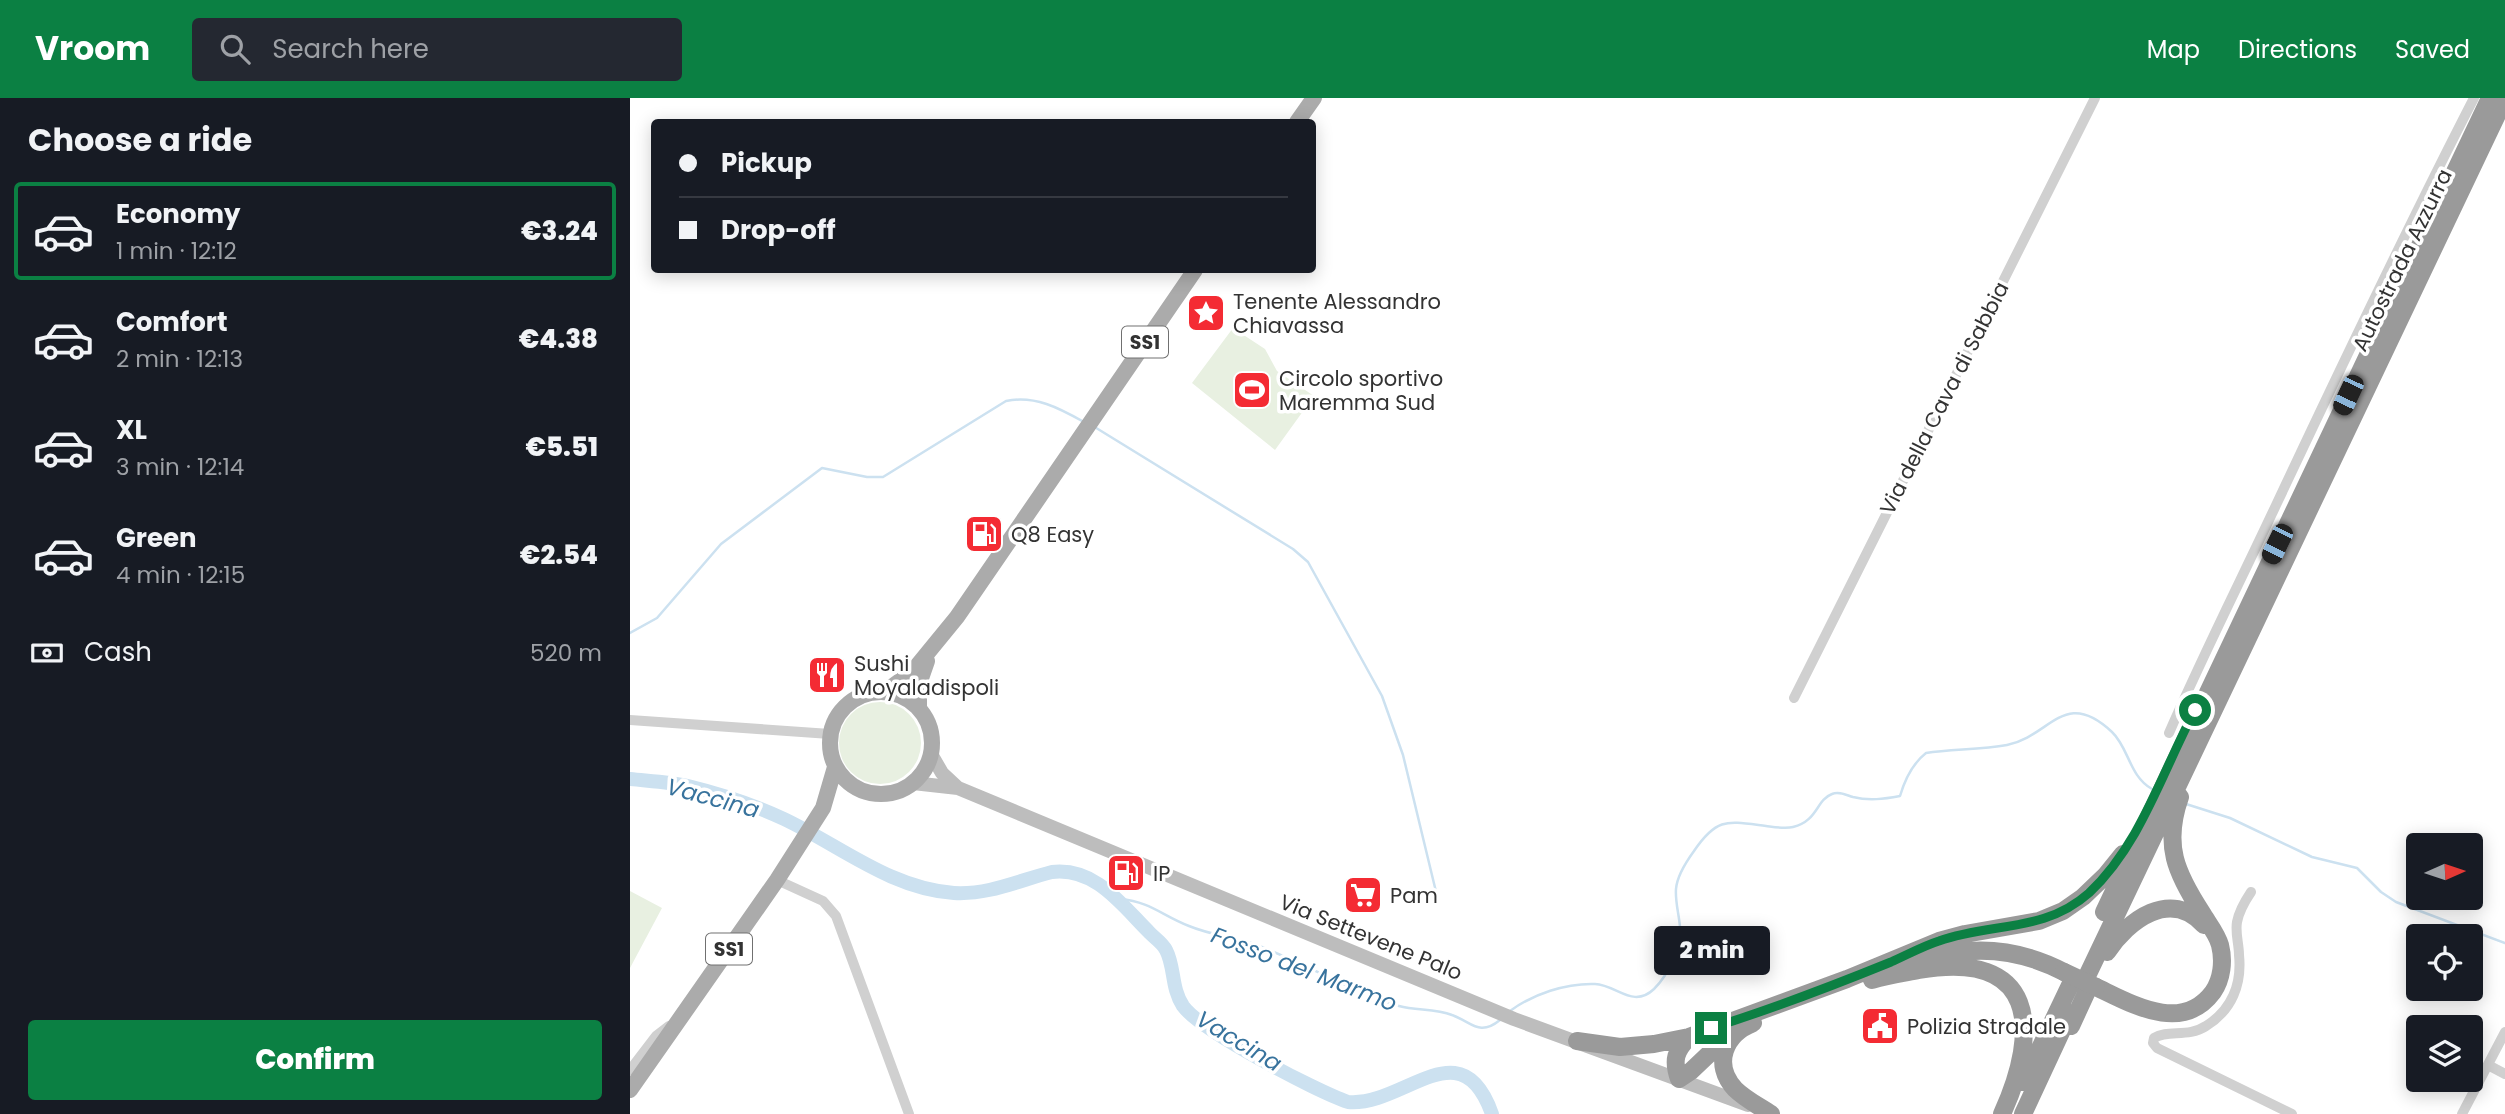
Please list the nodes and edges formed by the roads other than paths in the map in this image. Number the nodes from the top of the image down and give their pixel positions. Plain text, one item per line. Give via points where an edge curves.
1 (1314, 98) edge
2 (2095, 98) edge
3 (2474, 98) edge
4 (2490, 98) edge
5 (2505, 98) edge
6 (1299, 119) edge
7 (1193, 273) edge
8 (933, 649) junction
9 (885, 692) junction
10 (2212, 696) junction
11 (1794, 698) dead end
12 (919, 709) junction
13 (630, 720) edge
14 (2169, 733) dead end
15 (830, 734) junction
16 (931, 754) junction
17 (835, 767) junction
18 (913, 783) junction
19 (958, 788) junction
20 (868, 793) junction
21 (2166, 795) junction
22 (824, 808) junction
23 (777, 880) junction
24 (2250, 891) dead end
25 (1895, 960) junction
26 (1883, 976) junction
27 (2084, 979) junction
28 (681, 1017) junction
29 (1740, 1028) junction
30 (2505, 1032) edge
31 (1689, 1037) junction
32 (1577, 1041) junction
33 (2488, 1065) junction
34 (630, 1070) edge
35 (2505, 1074) edge
36 (1679, 1079) junction
37 (630, 1090) edge
38 (909, 1114) edge
39 (1772, 1114) edge
40 (2002, 1114) edge
41 (2008, 1114) edge
42 (2025, 1114) edge
43 (2292, 1114) edge
44 (2462, 1114) edge

1 - 6 main road
2 - 11 street, Via della Cava di Sabbia
3 - 14 street via 2394,255
4 - 10 highway, Autostrada Azzurra
5 - 10 highway, Autostrada Azzurra
7 - 8 main road, SS1
8 - 9 main road, SS1 via 905,679
8 - 12 main road, SS1 via 920,676
9 - 12 main road via 909,700
9 - 15 main road, SS1 via 856,698 839,714
10 - 21 highway via 2191,717
10 - 21 highway via 2213,725
12 - 16 main road, SS1 via 930,730
13 - 15 street
15 - 17 main road, SS1
16 - 18 main road
16 - 19 main road, Via Settevene Palo
17 - 20 main road via 855,788
17 - 22 main road, SS1
18 - 19 main road, Via Settevene Palo
18 - 20 main road via 892,793
19 - 32 main road, Via Settevene Palo via 1496,1012
20 - 22 main road via 845,796
21 - 25 highway via 2117,863 2067,909 2031,924 1945,939
21 - 27 highway
21 - 27 highway via 2175,863 2219,942 2222,963 2217,985 2198,1006 2168,1014 2136,1006
22 - 23 main road, SS1
23 - 28 main road, SS1
23 - 38 street via 818,898 834,911
24 - 43 street via 2237,922 2240,974 2231,1001 2204,1027 2188,1034 2159,1035 2152,1043
25 - 27 highway via 1992,946 2026,952
25 - 31 highway
26 - 27 highway via 1941,954 1979,950 2019,954
26 - 29 highway
26 - 40 highway via 1966,966 1998,976 2011,988 2023,1016 2024,1043 2017,1078
27 - 27 highway via 2136,920 2170,909 2201,922 2214,941 2219,960 2204,996 2172,1010 2156,1009
27 - 41 highway
27 - 42 highway
28 - 34 street via 656,1036
28 - 37 main road, SS1
29 - 36 highway
29 - 39 highway via 1726,1048 1725,1071 1738,1092
30 - 33 street
31 - 32 highway via 1631,1046
31 - 36 highway via 1675,1053
32 - 36 main road, Via Settevene Palo
33 - 35 street
33 - 44 street
36 - 39 main road, Via Settevene Palo

